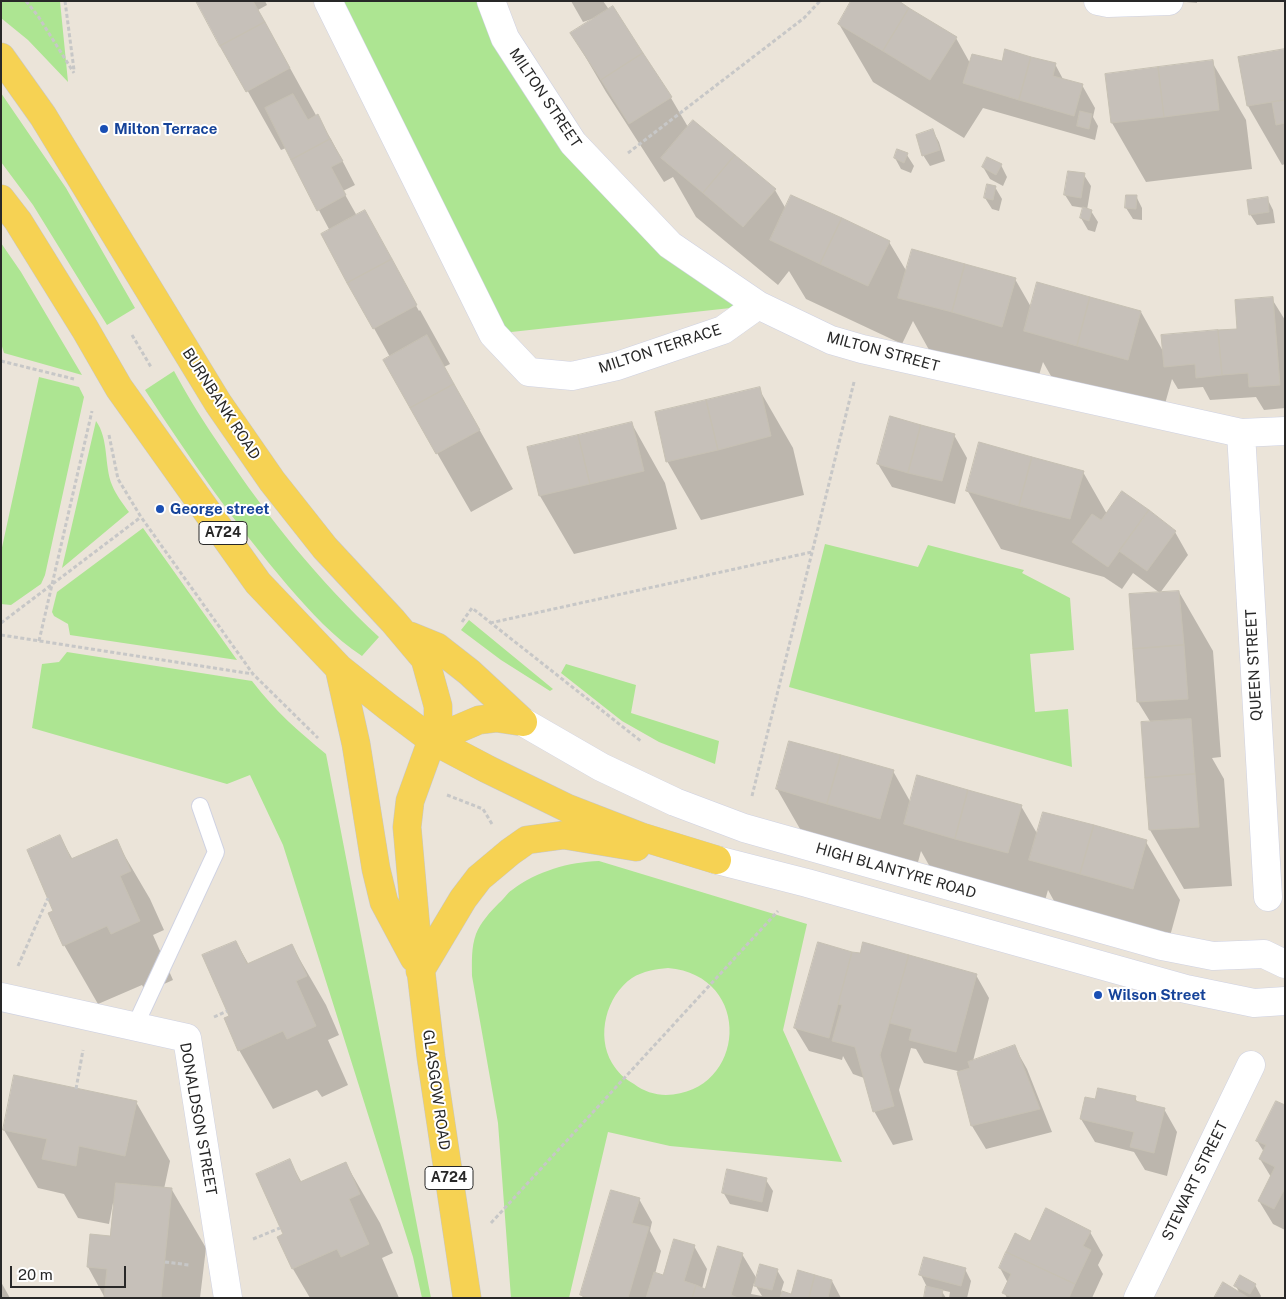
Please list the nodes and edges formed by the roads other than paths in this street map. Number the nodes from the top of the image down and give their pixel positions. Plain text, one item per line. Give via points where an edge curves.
1 (328, 1) edge
2 (491, 1) edge
3 (1098, 1) edge
4 (1169, 1) edge
5 (1, 57) edge
6 (1, 199) edge
7 (758, 305) junction
8 (1285, 431) edge
9 (1241, 433) junction
10 (404, 634) junction
11 (339, 668) junction
12 (523, 722) junction
13 (432, 740) junction
14 (200, 806) dead end
15 (717, 860) junction
16 (1268, 897) dead end
17 (1285, 964) edge
18 (420, 970) junction
19 (3, 997) edge
20 (1285, 1001) edge
21 (135, 1026) junction
22 (1251, 1065) dead end
23 (228, 1298) edge
24 (467, 1298) edge
25 (1138, 1298) edge

1 - 7 street, MILTON TERRACE via 493,334 529,372 572,376 617,366 724,330
2 - 7 street, MILTON STREET via 505,38 573,144 670,245
3 - 4 street
5 - 10 main road, BURNBANK ROAD / A724 via 44,116 218,403 272,481 325,548
6 - 11 main road, A724 via 18,221 119,388 258,583
7 - 9 street, MILTON STREET via 831,340 862,350
8 - 9 street, MILTON STREET
9 - 16 street, QUEEN STREET
10 - 12 main road via 437,647
10 - 13 main road, BURNBANK ROAD / A724 via 425,659 430,674 438,706
11 - 13 main road
11 - 18 main road, GLASGOW ROAD / A724 via 384,902
12 - 13 main road via 496,718 479,720
12 - 17 street, HIGH BLANTYRE ROAD via 601,767 675,802 744,828 1162,946 1213,956 1264,954
13 - 15 main road via 567,808 642,837
13 - 18 main road, GLASGOW ROAD / A724 via 410,801 407,827
14 - 21 lane via 216,852
15 - 18 main road via 564,836 527,840 479,878
15 - 20 street via 1186,989 1254,1003
18 - 24 main road, GLASGOW ROAD / A724
19 - 21 street, DONALDSON STREET
21 - 23 street, DONALDSON STREET via 187,1038
22 - 25 street, STEWART STREET

